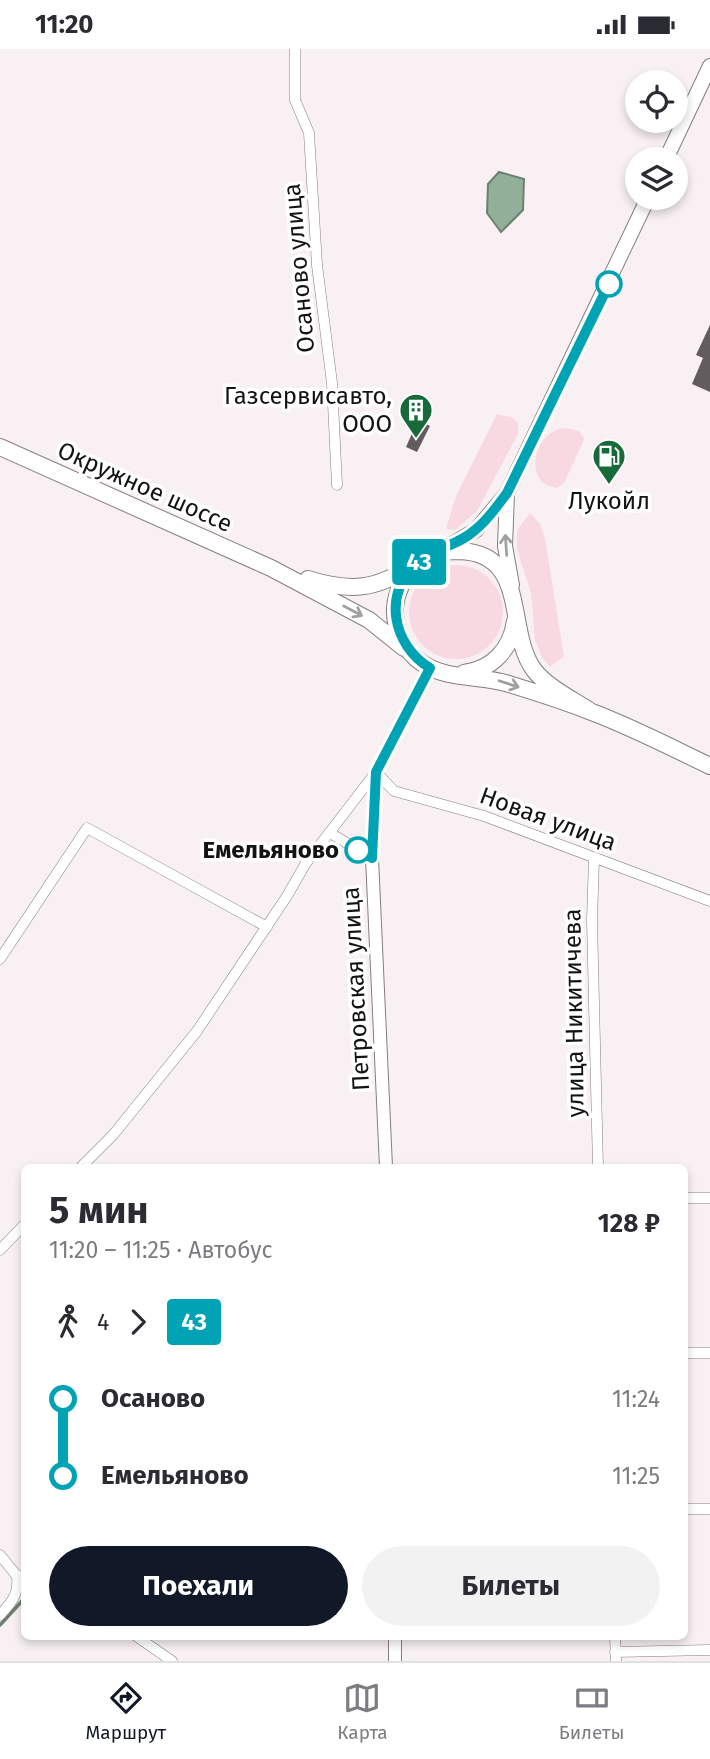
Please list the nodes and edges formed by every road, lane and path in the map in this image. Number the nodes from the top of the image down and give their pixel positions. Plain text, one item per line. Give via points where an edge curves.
1 (295, 49) edge
2 (710, 65) edge
3 (672, 147) edge
4 (642, 210) edge
5 (0, 447) edge
6 (337, 485) dead end
7 (507, 493) junction
8 (439, 552) junction
9 (417, 563) junction
10 (271, 568) junction
11 (514, 595) junction
12 (516, 615) junction
13 (430, 667) junction
14 (590, 711) junction
15 (710, 766) edge
16 (376, 772) junction
17 (330, 833) junction
18 (372, 858) junction
19 (594, 858) junction
20 (710, 901) edge
21 (267, 927) junction
22 (0, 960) edge
23 (84, 1164) edge
24 (386, 1164) edge
25 (598, 1164) edge
26 (688, 1198) edge
27 (710, 1198) edge
28 (21, 1228) edge
29 (0, 1250) edge
30 (688, 1353) edge
31 (710, 1353) edge
32 (688, 1509) edge
33 (710, 1509) edge
34 (0, 1555) edge
35 (21, 1575) edge
36 (0, 1615) edge
37 (142, 1640) edge
38 (395, 1640) edge
39 (710, 1650) edge
40 (615, 1656) edge
41 (172, 1661) edge
42 (396, 1661) edge

1 - 6 street, Осаново улица via 295,100 309,133
2 - 3 main road
4 - 7 main road
5 - 10 main road, Окружное шоссе
7 - 8 main road via 476,530
11 -> 7 main road via 505,546
8 - 9 main road
8 - 11 main road via 465,551 482,557 505,576
9 - 10 main road, Окружное шоссе via 377,584 356,588
9 - 13 main road via 400,587 395,611 400,636
10 -> 13 main road, Окружное шоссе via 369,620
11 - 12 main road
12 - 13 main road via 510,642 497,659 476,670
12 - 14 main road via 524,649 537,673
13 -> 14 main road via 498,681
13 - 16 street, Петровская улица
14 - 15 main road
16 - 17 street
16 - 18 street, Петровская улица
16 - 19 street, Новая улица via 394,791 484,816
17 - 18 street
17 - 21 street
18 - 24 street, Петровская улица
19 - 20 street, Новая улица
19 - 25 street, улица Никитичева
21 - 22 street via 87,828
21 - 23 street via 197,1031
26 - 27 street
28 - 29 street
30 - 31 street
32 - 33 street
34 - 35 street
35 - 36 street via 15,1599
37 - 41 street
38 - 42 street
39 - 40 street

